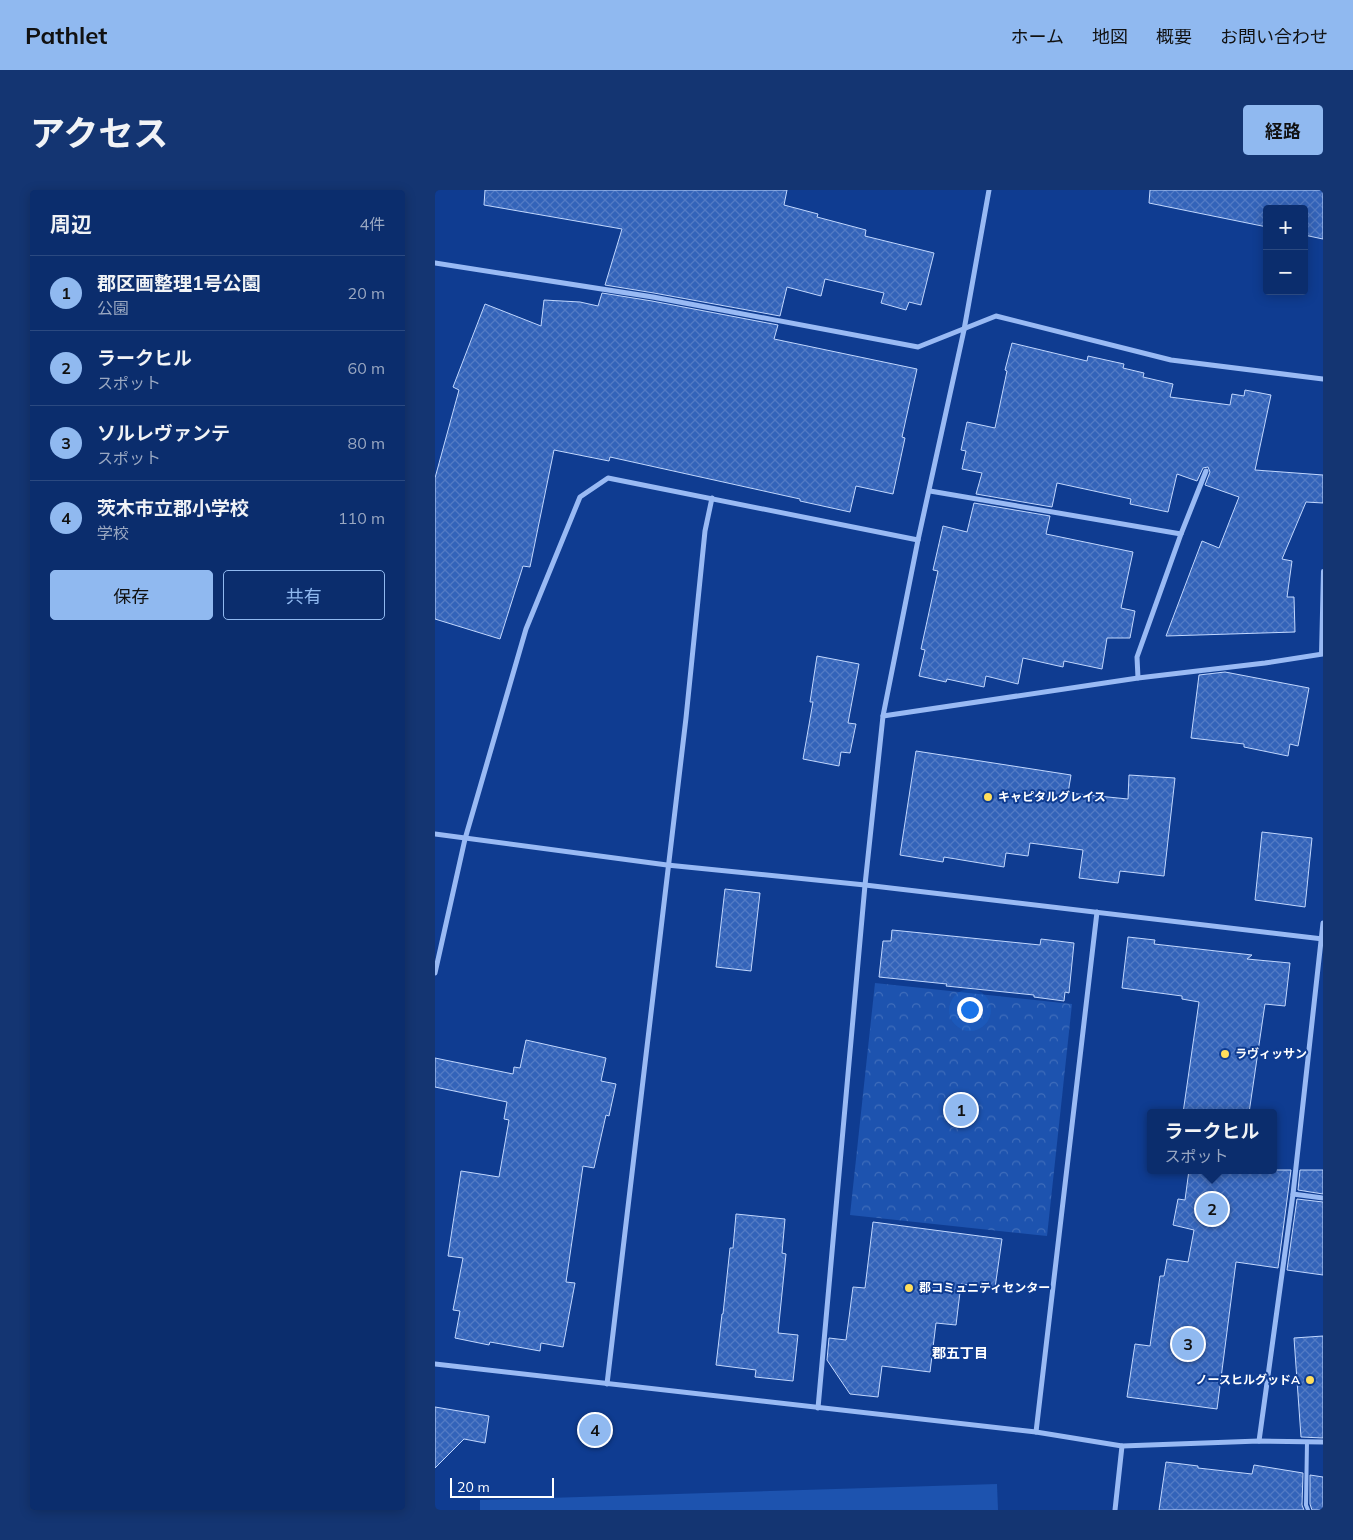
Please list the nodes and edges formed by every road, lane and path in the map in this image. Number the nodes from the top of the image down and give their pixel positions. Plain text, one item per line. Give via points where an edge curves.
1 (989, 190) edge
2 (435, 262) edge
3 (964, 330) junction
4 (1323, 379) edge
5 (1206, 471) dead end
6 (930, 491) junction
7 (712, 498) junction
8 (1181, 534) junction
9 (918, 540) junction
10 (1323, 572) edge
11 (1322, 654) edge
12 (1138, 678) junction
13 (883, 716) junction
14 (435, 834) edge
15 (465, 839) junction
16 (667, 865) junction
17 (865, 885) junction
18 (1097, 912) junction
19 (1323, 923) edge
20 (1322, 939) edge
21 (435, 973) edge
22 (1293, 1194) junction
23 (1323, 1198) edge
24 (435, 1364) edge
25 (607, 1384) junction
26 (818, 1408) junction
27 (1036, 1432) junction
28 (1259, 1441) junction
29 (1307, 1442) junction
30 (1323, 1442) edge
31 (1122, 1446) junction
32 (1115, 1510) edge
33 (1308, 1510) edge

1 - 3 street
2 - 3 street via 653,297 918,347
3 - 4 street via 996,316 1171,360
3 - 6 street
5 - 8 street
6 - 8 street
6 - 9 street
7 - 9 street
7 - 15 street via 608,478 580,497 526,629
7 - 16 street via 705,531
8 - 12 street via 1137,657
9 - 13 street
10 - 11 lane
11 - 12 street
12 - 13 street
13 - 17 street
14 - 15 street
15 - 16 street
15 - 21 street
16 - 17 street
16 - 25 street
17 - 18 street
17 - 26 street
18 - 20 street
18 - 27 street
19 - 20 street
20 - 22 street
22 - 23 street
22 - 28 street
24 - 25 street
25 - 26 street
26 - 27 street
27 - 31 street
28 - 29 street
28 - 31 street
29 - 30 street
29 - 33 lane
31 - 32 street

